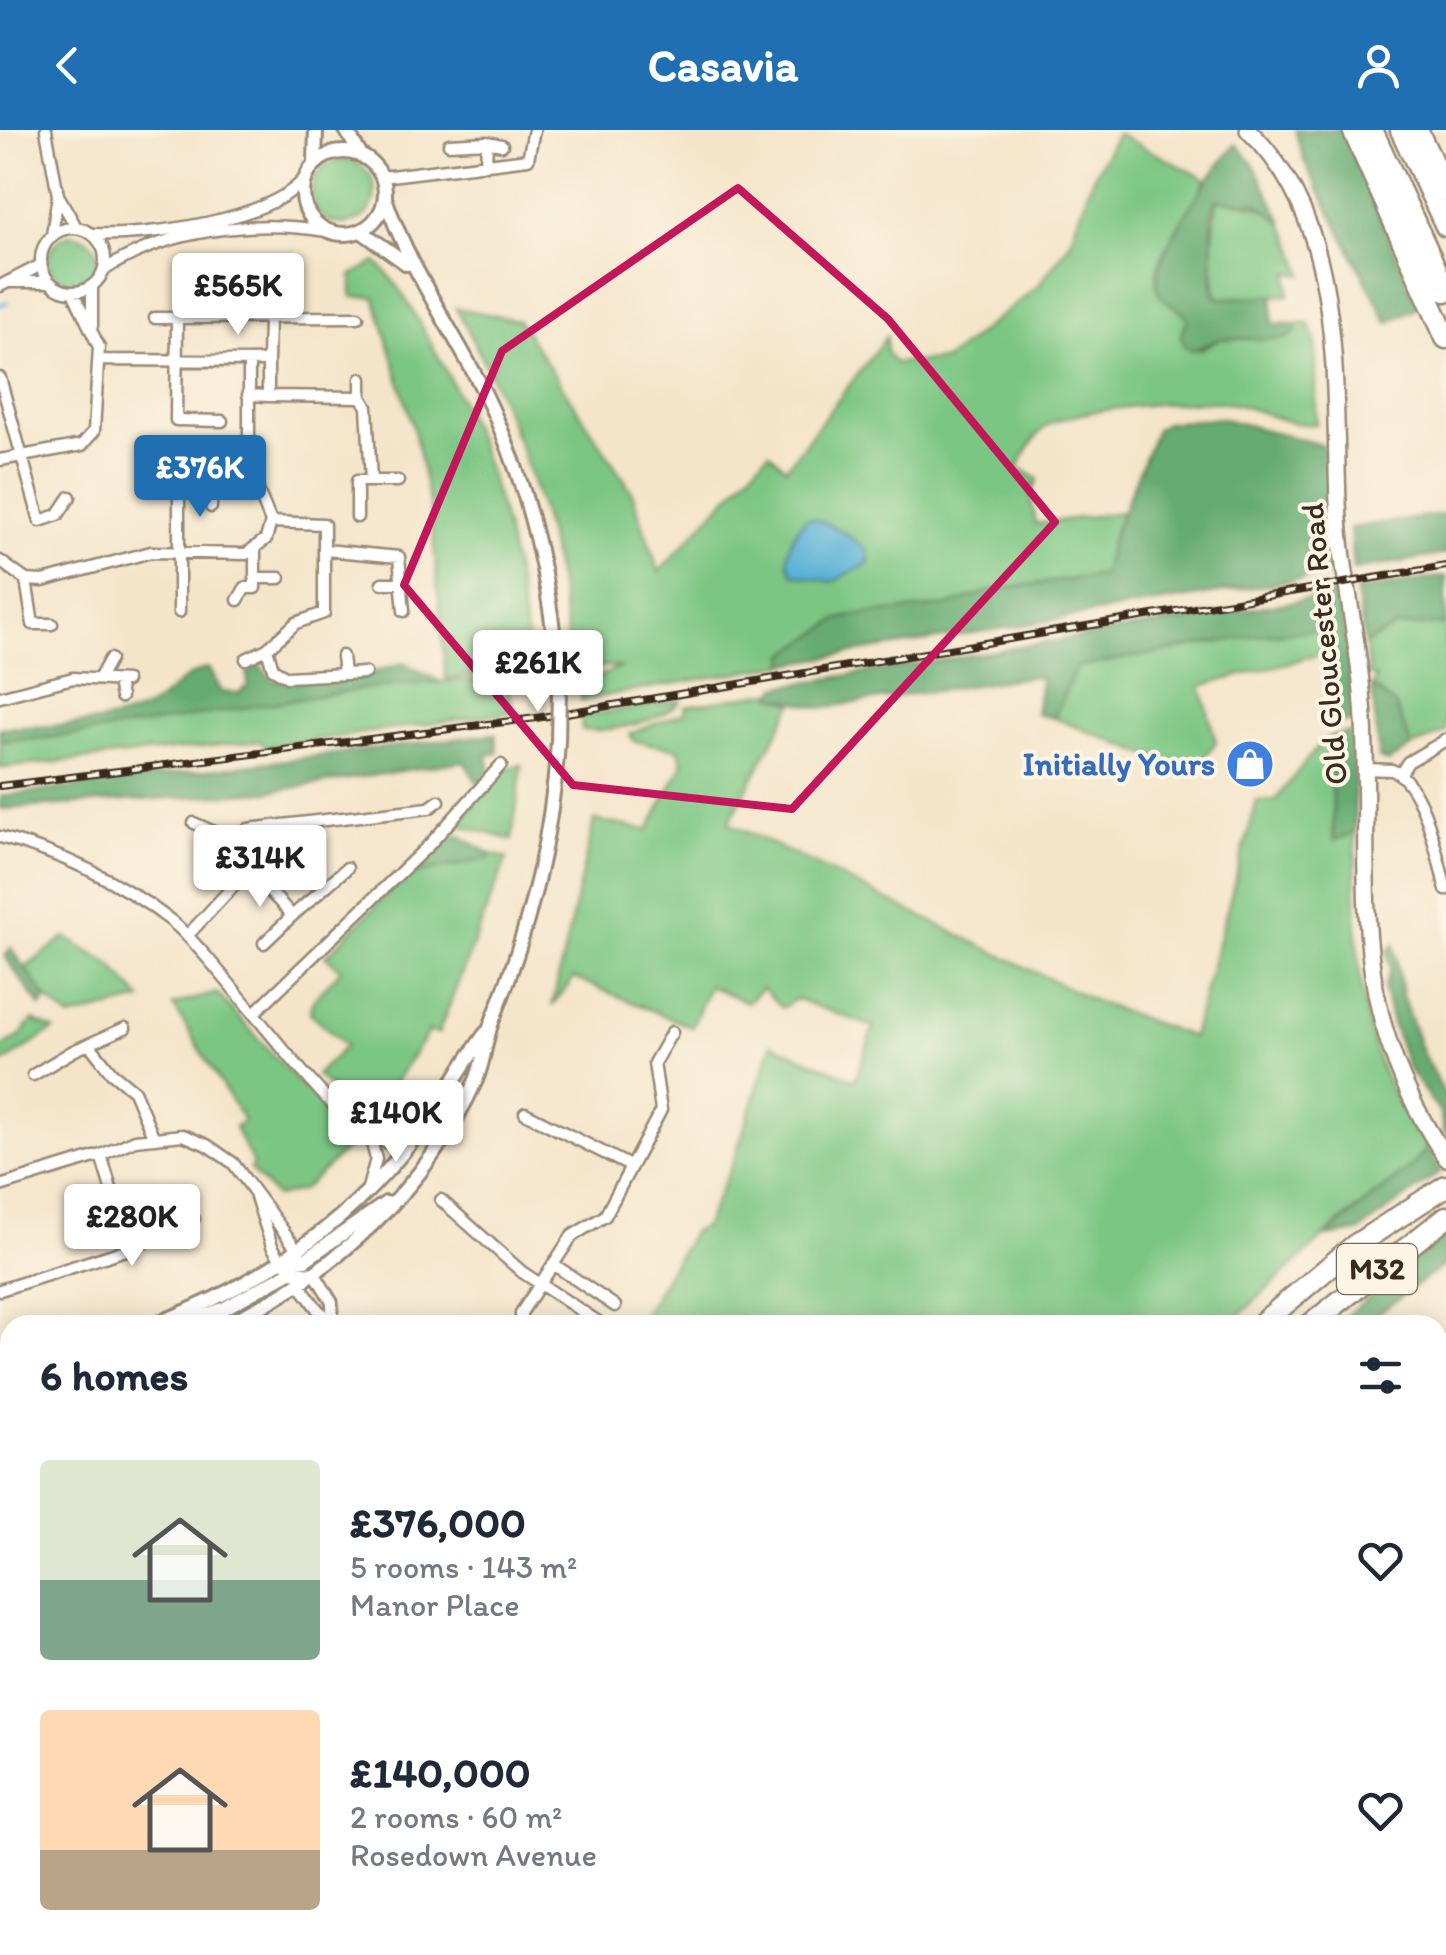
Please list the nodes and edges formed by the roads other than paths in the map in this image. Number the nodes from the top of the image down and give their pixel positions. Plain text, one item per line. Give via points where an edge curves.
1 (46, 130) edge
2 (316, 130) edge
3 (346, 130) edge
4 (534, 130) edge
5 (1248, 130) edge
6 (1353, 130) edge
7 (1372, 130) edge
8 (1401, 130) edge
9 (1418, 130) edge
10 (487, 142) junction
11 (450, 144) dead end
12 (502, 144) dead end
13 (360, 154) junction
14 (315, 162) junction
15 (486, 164) junction
16 (382, 177) junction
17 (304, 179) junction
18 (1446, 191) edge
19 (58, 195) junction
20 (385, 198) junction
21 (1446, 226) edge
22 (76, 227) junction
23 (361, 230) junction
24 (327, 231) junction
25 (94, 234) junction
26 (52, 235) junction
27 (1428, 252) junction
28 (41, 265) junction
29 (412, 269) junction
30 (104, 270) junction
31 (49, 282) junction
32 (5, 284) edge
33 (92, 287) junction
34 (1446, 291) edge
35 (73, 292) junction
36 (1446, 308) edge
37 (358, 317) dead end
38 (155, 318) dead end
39 (177, 318) junction
40 (268, 318) junction
41 (92, 326) junction
42 (1446, 338) edge
43 (100, 360) junction
44 (249, 361) junction
45 (177, 362) junction
46 (268, 362) junction
47 (0, 380) edge
48 (361, 380) dead end
49 (248, 396) junction
50 (268, 396) junction
51 (357, 396) junction
52 (222, 422) dead end
53 (22, 455) junction
54 (0, 460) edge
55 (170, 460) dead end
56 (372, 481) junction
57 (398, 481) dead end
58 (180, 486) junction
59 (70, 497) dead end
60 (211, 508) dead end
61 (357, 517) dead end
62 (271, 522) junction
63 (256, 549) junction
64 (325, 550) junction
65 (180, 554) junction
66 (0, 562) edge
67 (255, 578) junction
68 (280, 578) dead end
69 (26, 580) junction
70 (382, 583) dead end
71 (402, 583) junction
72 (238, 600) dead end
73 (404, 611) dead end
74 (179, 612) dead end
75 (52, 624) dead end
76 (267, 649) junction
77 (342, 656) dead end
78 (110, 658) dead end
79 (246, 658) dead end
80 (365, 672) dead end
81 (344, 674) junction
82 (100, 676) junction
83 (0, 696) edge
84 (121, 697) dead end
85 (1446, 740) edge
86 (501, 766) dead end
87 (1364, 769) junction
88 (1400, 773) junction
89 (439, 801) dead end
90 (194, 824) dead end
91 (0, 837) edge
92 (239, 842) junction
93 (346, 868) dead end
94 (238, 882) junction
95 (1446, 890) edge
96 (292, 916) junction
97 (188, 936) junction
98 (264, 943) dead end
99 (254, 1013) junction
100 (490, 1026) junction
101 (125, 1028) dead end
102 (672, 1032) dead end
103 (89, 1044) junction
104 (34, 1075) dead end
105 (525, 1113) dead end
106 (152, 1136) junction
107 (370, 1136) junction
108 (415, 1137) junction
109 (101, 1155) junction
110 (1446, 1158) edge
111 (630, 1166) junction
112 (0, 1186) edge
113 (253, 1186) junction
114 (1446, 1186) edge
115 (366, 1192) junction
116 (398, 1196) junction
117 (441, 1200) dead end
118 (1446, 1217) edge
119 (194, 1219) dead end
120 (1388, 1227) junction
121 (129, 1248) junction
122 (302, 1256) junction
123 (553, 1264) junction
124 (290, 1273) junction
125 (314, 1274) junction
126 (540, 1285) junction
127 (0, 1290) edge
128 (614, 1306) dead end
129 (175, 1315) edge
130 (208, 1315) edge
131 (237, 1315) edge
132 (325, 1315) edge
133 (333, 1315) edge
134 (521, 1315) edge
135 (586, 1315) edge
136 (1272, 1315) edge
137 (1287, 1315) edge
138 (1323, 1315) edge

1 - 19 street
2 - 14 street
3 - 13 street
4 - 15 street via 528,159
5 - 87 main road, Old Gloucester Road via 1292,185 1324,280 1340,539 1361,677
6 - 42 highway
7 - 27 highway
8 - 21 highway
9 - 18 highway
10 - 11 street
10 - 12 street
10 - 15 street
13 - 14 street via 336,152
13 - 16 street
14 - 17 street
15 - 16 street
16 - 20 street
17 - 24 street via 303,204
17 - 25 street via 268,206 144,234
19 - 22 street
19 - 26 street
20 - 23 street via 378,217
20 - 29 street
22 - 25 street
22 - 26 street
23 - 24 street
23 - 29 street
24 - 30 street via 233,228 147,248
25 - 30 street via 105,250
26 - 28 street
27 - 34 highway
27 - 36 highway
28 - 31 street
28 - 32 street
29 - 100 street, bridge via 464,355 518,472 544,566 560,691 551,820 535,896
30 - 33 street
31 - 32 street
31 - 35 street
33 - 35 street
33 - 41 street
35 - 41 street
37 - 40 street
38 - 39 street
39 - 40 street
39 - 45 street
40 - 46 street
41 - 43 street
43 - 45 street
43 - 53 street via 94,431 82,445
44 - 45 street
44 - 46 street
44 - 49 street
45 - 52 street via 176,420
46 - 50 street
47 - 53 street
48 - 51 street
49 - 50 street
49 - 62 street via 249,468
50 - 51 street
51 - 56 street via 367,407
53 - 54 street
53 - 59 street via 40,521 58,516
55 - 58 street via 155,460 155,486
56 - 57 street
56 - 61 street via 357,481
58 - 60 street via 211,486
58 - 65 street
62 - 63 street
62 - 64 street via 321,522
63 - 65 street
63 - 67 street
64 - 71 street via 394,554
64 - 76 street via 323,616 296,623
65 - 69 street via 151,552 78,574
65 - 74 street
66 - 69 street
67 - 68 street
67 - 72 street via 255,588 245,588
69 - 75 street via 33,624
70 - 71 street
71 - 73 street
76 - 79 street
76 - 81 street via 280,674
77 - 81 street
78 - 82 street
80 - 81 street
82 - 83 street
82 - 84 street via 122,682
85 - 88 street
86 - 99 street
87 - 88 street
87 - 110 main road, Old Gloucester Road via 1374,1002 1401,1084
88 - 95 street via 1433,838
89 - 92 street via 428,808 248,829
90 - 92 street
91 - 97 street via 86,868
92 - 94 street
93 - 96 street
94 - 96 street via 269,890
94 - 97 street
96 - 98 street
97 - 99 street
99 - 107 street
100 - 108 street
100 - 116 street via 462,1106
101 - 103 street
102 - 111 street via 654,1063 661,1110
103 - 104 street
103 - 106 street via 134,1092
105 - 111 street
106 - 109 street
106 - 113 street via 208,1144
107 - 108 street via 387,1143
107 - 115 street via 376,1159
108 - 115 street
109 - 112 street
109 - 121 street
111 - 123 street via 605,1216 572,1236
113 - 122 street
113 - 124 street via 272,1246
114 - 120 highway, M32
115 - 122 street
116 - 122 street
116 - 125 street
117 - 126 street
118 - 138 highway, M32
119 - 121 street
120 - 136 highway, M32 via 1354,1246
120 - 137 highway, M32
121 - 127 street
122 - 124 street
122 - 125 street
123 - 126 street
123 - 128 street
124 - 125 street
124 - 129 street
124 - 130 street
124 - 131 street
124 - 132 street
125 - 133 street
126 - 134 street
126 - 135 street

